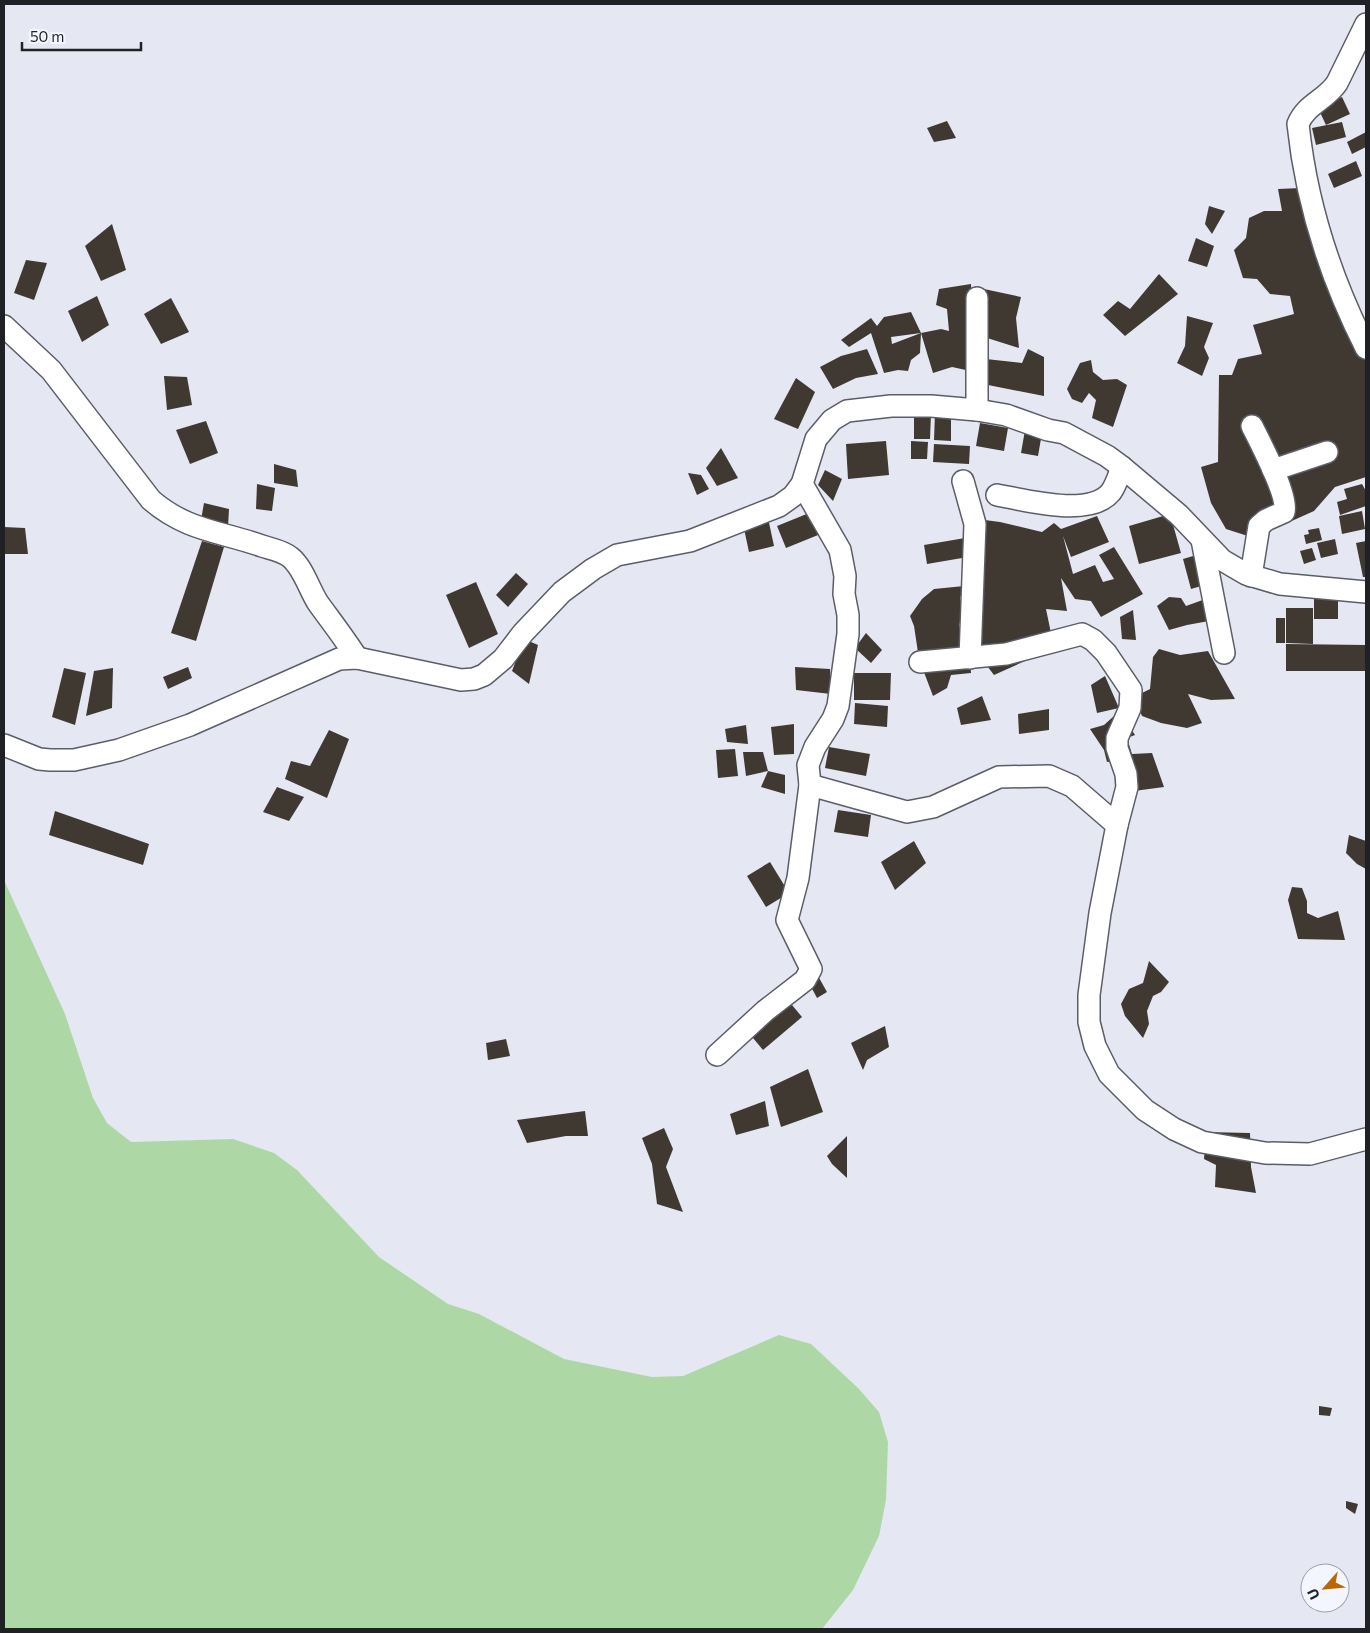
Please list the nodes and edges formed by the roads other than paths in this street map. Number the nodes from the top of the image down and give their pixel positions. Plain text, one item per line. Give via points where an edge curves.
1 (1366, 24) edge
2 (977, 298) dead end
3 (4, 326) edge
4 (1366, 348) edge
5 (977, 410) junction
6 (1252, 426) dead end
7 (1327, 452) dead end
8 (1122, 467) junction
9 (1273, 470) junction
10 (963, 481) dead end
11 (802, 484) junction
12 (997, 496) dead end
13 (1202, 540) junction
14 (1251, 576) junction
15 (1366, 592) edge
16 (1224, 653) dead end
17 (357, 658) junction
18 (970, 658) junction
19 (920, 662) dead end
20 (4, 745) edge
21 (810, 785) junction
22 (1117, 825) junction
23 (717, 1055) dead end
24 (1366, 1139) edge

1 - 4 street via 1333,90 1308,108 1298,124 1311,201 1344,302
2 - 5 street
3 - 17 street via 51,370 151,500 162,509 172,517 197,527 290,557 318,604
5 - 8 street via 1006,415 1064,433
5 - 11 street via 899,406 847,411 832,420 816,439
6 - 9 street
7 - 9 street
8 - 12 street via 1111,492 1085,506
8 - 13 street via 1179,514
9 - 14 street via 1285,509 1259,526
10 - 18 street via 975,524
11 - 17 street via 779,506 690,541 628,552 606,560 562,592 502,658 484,675 474,679 450,679
11 - 21 street via 840,550 848,615 838,706 808,765
13 - 14 street via 1222,560
13 - 16 street
14 - 15 street via 1280,584
17 - 20 street via 330,662 190,725 111,752 74,760 50,760
18 - 19 street
18 - 22 street via 1006,654 1082,634 1106,653 1131,690 1130,708 1117,738 1127,787
21 - 22 street via 907,812 933,807 998,777 1049,776 1072,786
21 - 23 street via 798,878 787,920 810,963 811,973
22 - 24 street via 1089,995 1089,1022 1094,1046 1109,1074 1158,1120 1202,1142 1220,1147 1310,1154

